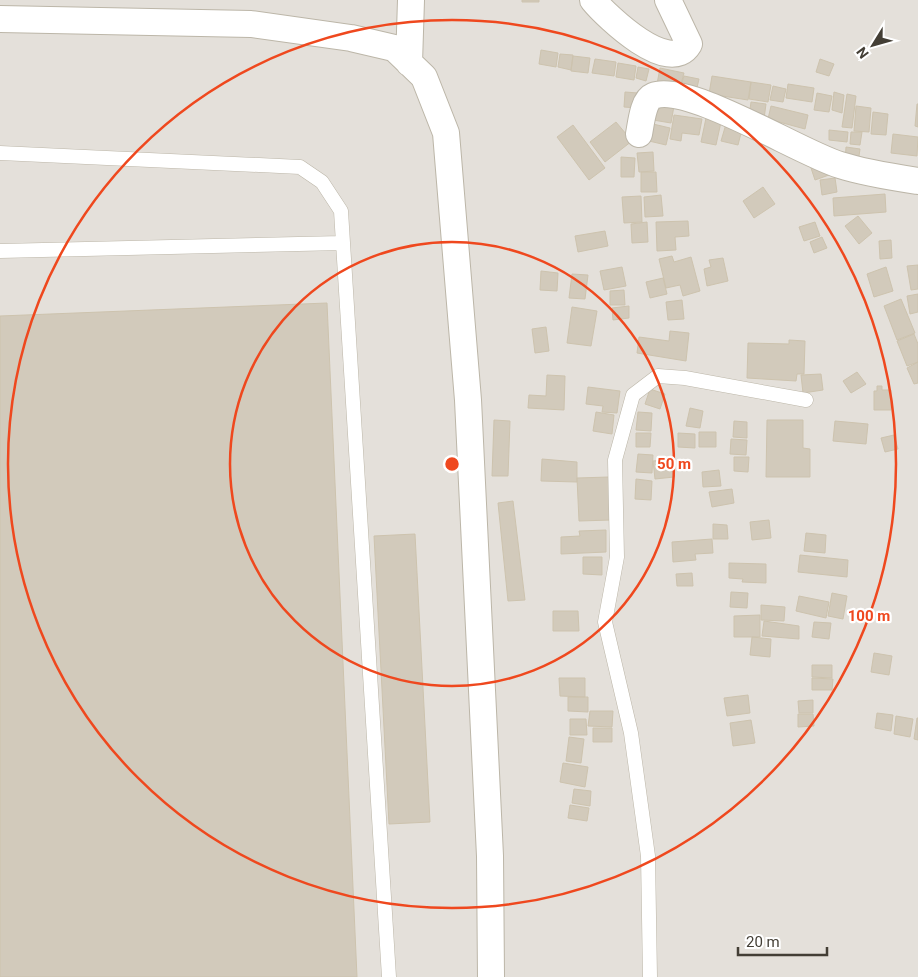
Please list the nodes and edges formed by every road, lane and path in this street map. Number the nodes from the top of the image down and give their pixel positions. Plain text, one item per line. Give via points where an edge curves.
1 (411, 0) edge
2 (592, 0) edge
3 (668, 0) edge
4 (0, 19) edge
5 (409, 63) junction
6 (639, 134) dead end
7 (0, 154) edge
8 (918, 181) edge
9 (342, 243) junction
10 (0, 251) edge
11 (806, 400) dead end
12 (389, 977) edge
13 (491, 977) edge
14 (650, 977) edge

1 - 5 street
2 - 3 street via 604,14 648,47 678,54 689,44
4 - 5 street via 251,24 351,38 394,48
5 - 13 street via 424,77 446,133 468,400 490,856
6 - 8 street via 647,100 665,94 704,102 838,165
7 - 9 lane via 300,167 322,182 340,211
9 - 10 lane
9 - 12 lane
11 - 14 lane via 658,376 633,395 615,460 617,557 605,622 631,733 648,856

